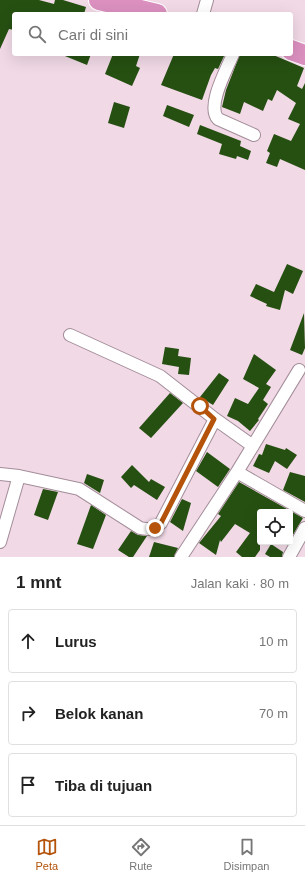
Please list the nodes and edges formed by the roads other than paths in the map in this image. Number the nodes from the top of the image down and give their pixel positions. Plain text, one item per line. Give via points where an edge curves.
1 (99, 0) edge
2 (207, 0) edge
3 (149, 12) edge
4 (204, 12) edge
5 (293, 51) edge
6 (305, 55) edge
7 (232, 56) edge
8 (254, 134) dead end
9 (70, 335) dead end
10 (299, 370) dead end
11 (214, 419) junction
12 (253, 446) junction
13 (237, 472) junction
14 (0, 474) edge
15 (19, 476) junction
16 (305, 511) edge
17 (305, 528) edge
18 (0, 542) edge
19 (181, 557) edge
20 (289, 557) edge

1 - 3 highway
2 - 4 street
5 - 6 highway
7 - 8 street via 213,103 214,115
9 - 11 street via 160,376
10 - 12 street
11 - 12 street
11 - 15 street via 161,523 155,528 140,528 79,489
12 - 13 street
13 - 16 street
13 - 19 street
14 - 15 street
15 - 18 street
17 - 20 street

